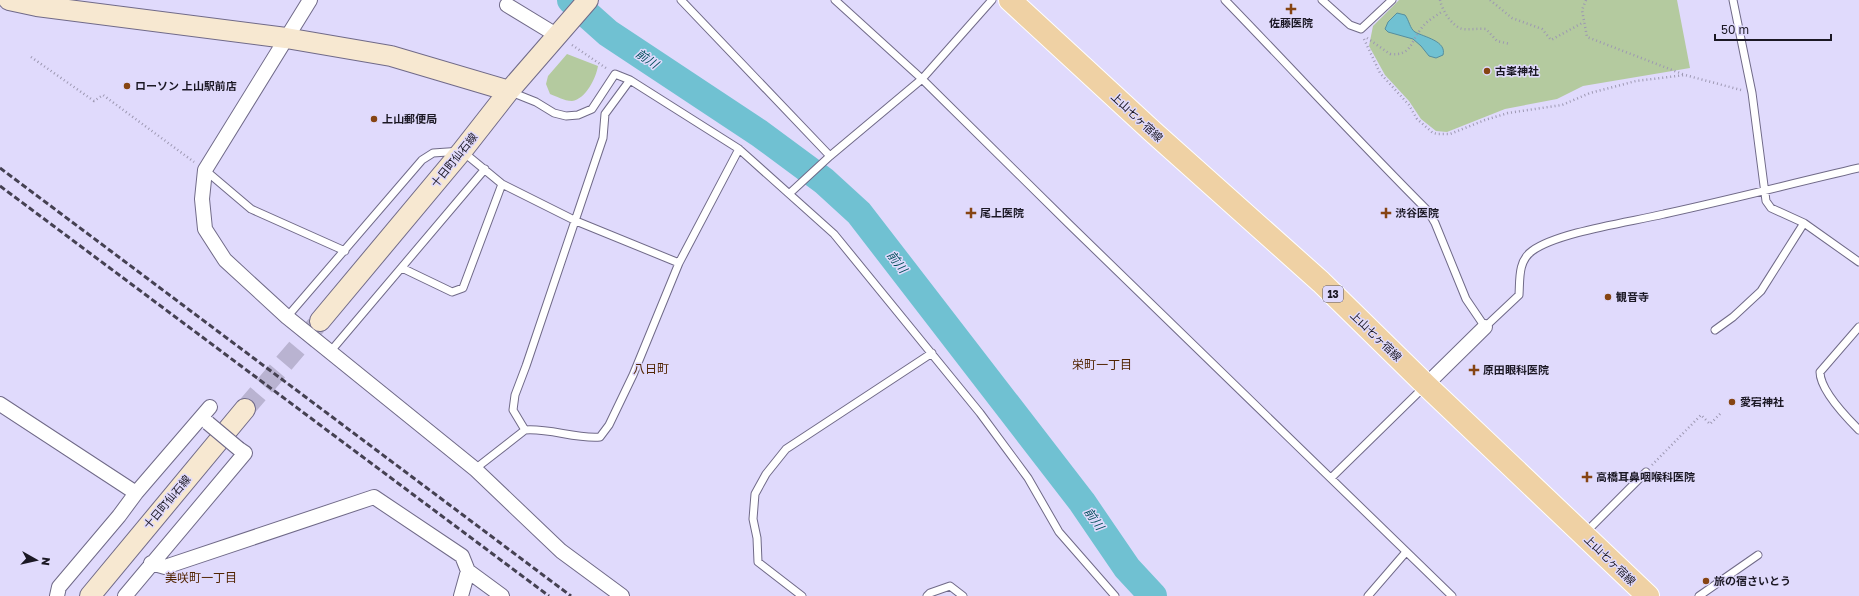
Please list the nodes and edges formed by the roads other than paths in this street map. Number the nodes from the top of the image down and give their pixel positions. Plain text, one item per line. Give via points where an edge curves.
1 (8, 0) edge
2 (310, 0) edge
3 (588, 0) edge
4 (681, 0) edge
5 (834, 0) edge
6 (992, 0) edge
7 (1010, 0) edge
8 (1225, 0) edge
9 (1322, 0) edge
10 (1392, 0) edge
11 (1733, 0) edge
12 (505, 2) edge
13 (563, 31) junction
14 (286, 38) junction
15 (922, 79) junction
16 (630, 80) junction
17 (509, 91) junction
18 (739, 149) junction
19 (462, 151) junction
20 (830, 156) junction
21 (1859, 168) edge
22 (205, 170) junction
23 (485, 170) junction
24 (502, 184) junction
25 (1764, 190) junction
26 (790, 193) junction
27 (576, 221) junction
28 (1804, 223) junction
29 (345, 251) junction
30 (1859, 262) edge
31 (679, 263) junction
32 (402, 268) junction
33 (287, 317) junction
34 (320, 321) tunnel mouth
35 (1485, 327) junction
36 (1859, 327) edge
37 (1715, 330) dead end
38 (330, 352) junction
39 (932, 353) junction
40 (1426, 386) junction
41 (0, 404) edge
42 (210, 407) dead end
43 (245, 409) tunnel mouth
44 (204, 421) junction
45 (525, 430) junction
46 (1859, 430) edge
47 (475, 469) junction
48 (1646, 472) road end
49 (1331, 478) junction
50 (136, 493) junction
51 (1583, 534) junction
52 (1406, 552) junction
53 (1758, 555) dead end
54 (152, 563) junction
55 (468, 571) junction
56 (58, 596) edge
57 (90, 596) edge
58 (126, 596) edge
59 (460, 596) edge
60 (502, 596) edge
61 (622, 596) edge
62 (802, 596) edge
63 (927, 596) edge
64 (963, 596) edge
65 (1115, 596) edge
66 (1368, 596) edge
67 (1452, 596) edge
68 (1648, 596) edge
69 (1699, 596) edge

1 - 14 main road via 37,6
2 - 14 street
3 - 13 main road, 十日町仙石線
4 - 20 lane
5 - 15 lane
6 - 15 lane
7 - 40 main road, 上山七ヶ宿線 / 13 via 1321,282
8 - 35 lane via 1428,211 1466,299
9 - 10 lane via 1350,25 1361,29
11 - 25 lane via 1752,93
12 - 13 street
13 - 17 main road, 十日町仙石線
14 - 17 main road via 391,56
14 - 22 street
15 - 20 lane
15 - 49 lane
16 - 17 lane via 615,74 592,109 578,115 554,113
16 - 18 lane
16 - 27 lane via 605,114 603,138
17 - 19 main road, 十日町仙石線
18 - 26 lane
18 - 31 lane
19 - 23 lane
19 - 29 lane via 433,153 422,160
19 - 34 main road, 十日町仙石線
20 - 26 lane
21 - 25 lane
22 - 29 lane via 251,209
22 - 33 street via 202,199 205,229 224,260
23 - 24 lane
23 - 32 lane
24 - 27 lane
24 - 32 lane via 463,288 452,292
25 - 28 lane via 1766,201 1771,208
25 - 35 lane via 1730,200 1564,236 1533,250 1523,260 1519,295
26 - 39 lane via 834,234
27 - 31 lane
27 - 45 lane via 514,395 513,410
28 - 30 lane
28 - 37 lane via 1761,291
29 - 33 lane
31 - 45 lane via 633,375 600,437 588,438 534,429
32 - 38 lane
33 - 38 street
35 - 40 street
36 - 46 lane via 1820,372 1820,380
38 - 47 street
39 - 62 lane via 786,449 766,474 755,494 753,519 758,562
39 - 65 lane via 1028,478 1059,532
40 - 49 lane
40 - 51 main road, 上山七ヶ宿線 / 13
41 - 50 street
42 - 44 street
43 - 57 main road, 十日町仙石線
44 - 50 street
44 - 54 street, bridge via 245,453
45 - 47 lane
47 - 61 street via 561,551
48 - 51 lane
49 - 52 lane
50 - 56 street via 59,587
51 - 68 main road, 上山七ヶ宿線 / 13
52 - 66 lane
52 - 67 lane
53 - 69 lane
54 - 55 street via 165,567 374,497 462,556
54 - 58 street
55 - 59 street
55 - 60 street
63 - 64 lane via 950,586

